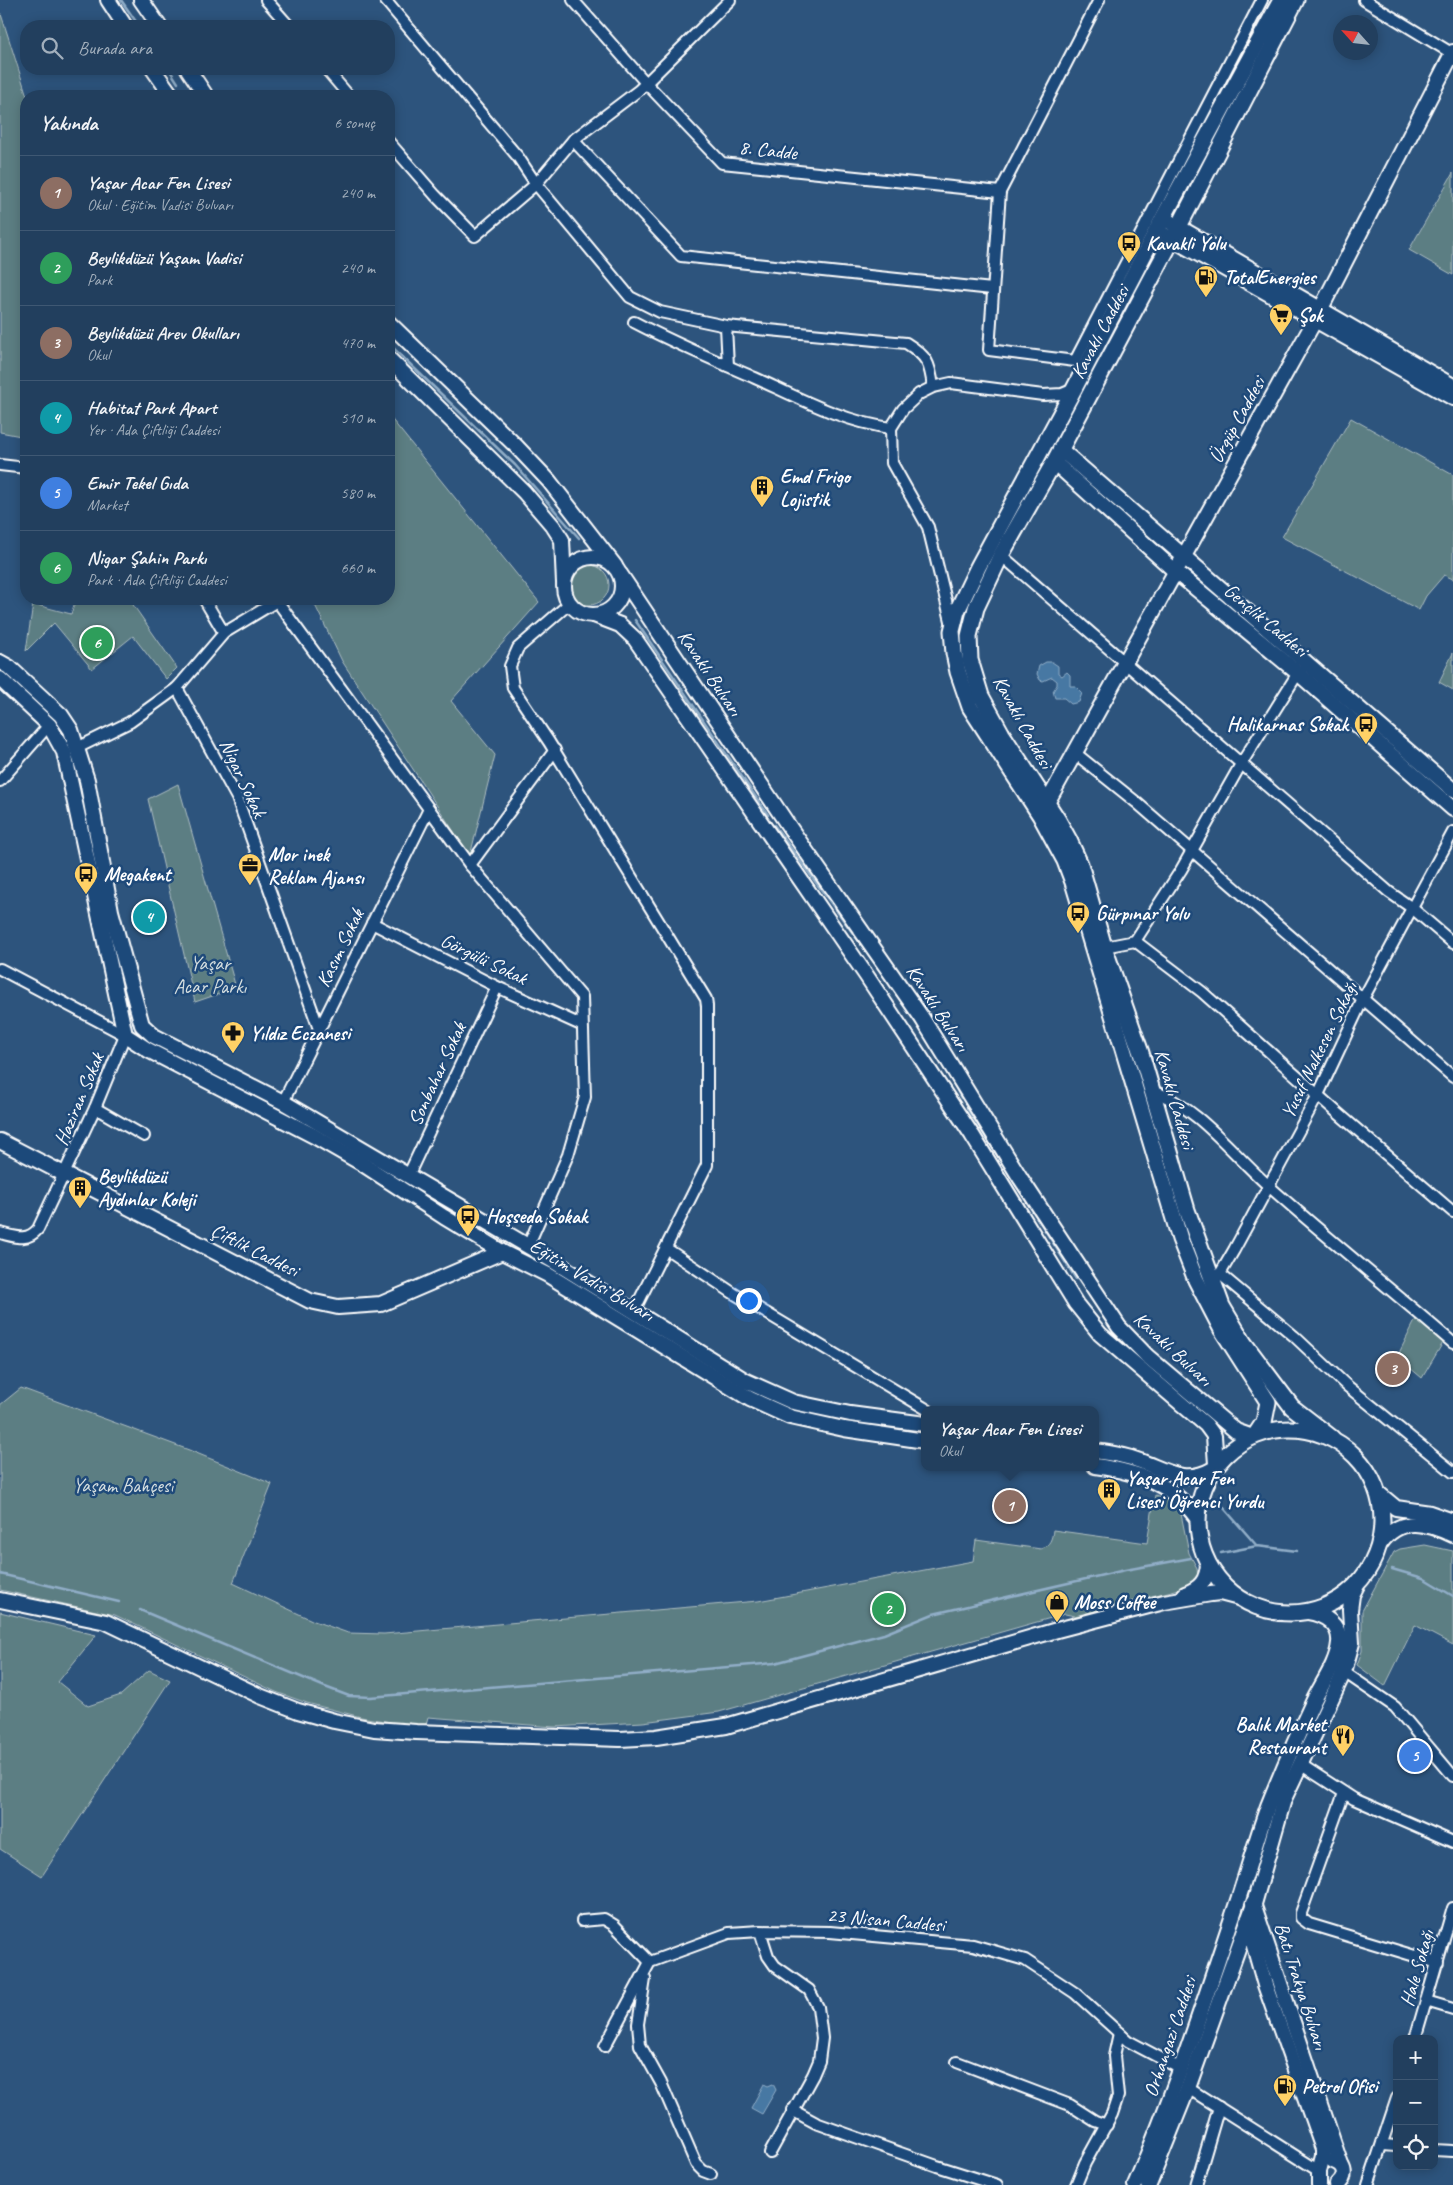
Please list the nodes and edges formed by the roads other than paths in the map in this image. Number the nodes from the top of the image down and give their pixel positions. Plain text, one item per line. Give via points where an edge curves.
1 (108, 0) edge
2 (141, 0) edge
3 (266, 0) edge
4 (385, 0) edge
5 (573, 0) edge
6 (730, 0) edge
7 (1099, 0) edge
8 (1262, 0) edge
9 (1281, 0) edge
10 (1296, 0) edge
11 (1364, 0) edge
12 (121, 20) edge
13 (155, 20) edge
14 (284, 20) edge
15 (1453, 54) edge
16 (157, 75) edge
17 (192, 75) edge
18 (331, 75) edge
19 (646, 83) junction
20 (168, 90) edge
21 (202, 90) edge
22 (345, 90) edge
23 (573, 140) junction
24 (395, 149) edge
25 (536, 184) junction
26 (1000, 192) junction
27 (1159, 224) junction
28 (1175, 233) junction
29 (992, 289) junction
30 (1318, 316) junction
31 (634, 322) dead end
32 (726, 326) junction
33 (395, 330) edge
34 (395, 365) edge
35 (728, 366) junction
36 (1453, 386) edge
37 (933, 387) junction
38 (1074, 389) junction
39 (1453, 398) edge
40 (891, 428) junction
41 (1057, 456) junction
42 (0, 465) edge
43 (20, 467) edge
44 (1001, 556) junction
45 (1184, 558) junction
46 (617, 570) junction
47 (1176, 572) junction
48 (564, 583) junction
49 (570, 603) junction
50 (208, 605) edge
51 (270, 605) edge
52 (279, 605) edge
53 (594, 615) junction
54 (952, 631) junction
55 (224, 633) junction
56 (0, 662) edge
57 (1125, 663) junction
58 (1298, 673) junction
59 (0, 679) edge
60 (177, 688) junction
61 (49, 725) junction
62 (70, 750) junction
63 (554, 750) junction
64 (1075, 753) junction
65 (1240, 764) junction
66 (0, 781) edge
67 (1453, 790) edge
68 (1047, 803) junction
69 (428, 809) junction
70 (1453, 809) edge
71 (1453, 832) edge
72 (1192, 850) junction
73 (470, 865) junction
74 (1412, 908) junction
75 (372, 923) junction
76 (1135, 941) junction
77 (1453, 943) edge
78 (1104, 947) junction
79 (0, 969) edge
80 (497, 987) junction
81 (1363, 998) junction
82 (581, 1025) junction
83 (142, 1026) junction
84 (319, 1029) junction
85 (125, 1036) junction
86 (1453, 1077) edge
87 (1151, 1090) junction
88 (1318, 1095) junction
89 (283, 1102) junction
90 (95, 1108) junction
91 (144, 1136) dead end
92 (0, 1141) edge
93 (65, 1176) junction
94 (408, 1176) junction
95 (1268, 1186) junction
96 (1453, 1212) edge
97 (0, 1233) edge
98 (528, 1246) junction
99 (666, 1249) junction
100 (502, 1252) junction
101 (520, 1260) junction
102 (1216, 1278) junction
103 (634, 1311) junction
104 (1453, 1343) edge
105 (921, 1406) edge
106 (921, 1423) edge
107 (1253, 1435) junction
108 (1332, 1438) junction
109 (921, 1440) edge
110 (1099, 1452) edge
111 (1215, 1466) junction
112 (1099, 1467) edge
113 (1453, 1472) edge
114 (1378, 1493) junction
115 (1197, 1518) junction
116 (1453, 1520) edge
117 (1453, 1536) edge
118 (1380, 1544) junction
119 (1208, 1564) junction
120 (1357, 1585) junction
121 (1239, 1598) junction
122 (0, 1600) edge
123 (1164, 1602) junction
124 (1308, 1612) junction
125 (1344, 1672) junction
126 (1300, 1764) junction
127 (1453, 1776) edge
128 (1344, 1793) junction
129 (1453, 1842) edge
130 (1238, 1899) junction
131 (1254, 1904) junction
132 (1453, 1908) edge
133 (582, 1920) dead end
134 (1247, 1922) junction
135 (760, 1931) junction
136 (1438, 1963) junction
137 (1232, 1964) junction
138 (648, 1966) junction
139 (1260, 1968) junction
140 (1426, 2001) junction
141 (1453, 2010) edge
142 (1119, 2033) junction
143 (1416, 2035) edge
144 (605, 2046) dead end
145 (956, 2062) dead end
146 (1181, 2069) junction
147 (1188, 2088) junction
148 (1219, 2108) junction
149 (792, 2110) junction
150 (1393, 2111) edge
151 (1106, 2125) junction
152 (1383, 2145) junction
153 (1393, 2146) edge
154 (1438, 2150) edge
155 (1453, 2151) edge
156 (770, 2153) dead end
157 (1342, 2167) junction
158 (711, 2174) dead end
159 (1320, 2178) edge
160 (997, 2185) edge
161 (1076, 2185) edge
162 (1135, 2185) edge
163 (1149, 2185) edge
164 (1196, 2185) edge
165 (1337, 2185) edge
166 (1348, 2185) edge
167 (1368, 2185) edge

1 - 12 main road
2 - 13 main road
3 - 14 street
4 - 25 street via 518,157
5 - 19 street, 8. Cadde
6 - 19 street
7 - 26 street
8 - 29 street via 1075,361 989,350
9 - 27 main road, Kavaklı Caddesi
10 - 28 main road, Kavaklı Caddesi
11 - 15 street
15 - 30 main road, Ürgüp Caddesi
16 - 20 main road
17 - 21 main road
18 - 22 street
19 - 23 street
19 - 26 street, 8. Cadde via 722,163
23 - 25 street
23 - 29 street via 681,256
24 - 25 street via 475,236
25 - 32 street via 630,297 660,312
26 - 29 street
27 - 28 main road
27 - 38 main road, Kavaklı Caddesi
28 - 30 main road
28 - 41 main road, Kavaklı Caddesi
30 - 36 main road
30 - 39 main road
30 - 45 main road, Ürgüp Caddesi
31 - 35 street
32 - 35 street
32 - 37 street via 906,343 928,362
33 - 46 main road, Kavaklı Bulvarı via 549,481
34 - 48 main road via 524,492 553,526 562,540
35 - 40 street via 832,413
37 - 38 street via 951,383 1043,395 1062,394
37 - 40 street via 919,394 903,409
38 - 54 main road, Kavaklı Caddesi via 965,592
40 - 54 street via 892,463 928,527
41 - 44 main road, Kavaklı Caddesi
41 - 45 main road, Gençlik Caddesi
41 - 47 main road, Gençlik Caddesi
42 - 43 street
44 - 57 street
44 - 68 main road, Kavaklı Caddesi via 976,608 969,636 970,660 981,696
45 - 47 main road, Ürgüp Caddesi
45 - 67 main road, Gençlik Caddesi
46 - 48 main road via 599,557 580,559 572,565
46 - 53 main road via 622,583 618,601 603,613
46 - 107 main road, Kavaklı Bulvarı via 922,1018 1021,1179 1119,1327 1147,1356 1236,1431
47 - 57 main road, Ürgüp Caddesi
47 - 58 main road, Gençlik Caddesi
48 - 49 main road
49 - 53 main road, Kavaklı Bulvarı via 584,614
49 - 63 street via 518,648 510,666 513,688
50 - 55 street
51 - 55 street
52 - 69 street
53 - 111 main road, Kavaklı Bulvarı via 620,625 636,640 866,975 972,1135 1088,1321 1206,1425 1214,1436
54 - 107 main road, Kavaklı Caddesi via 958,672 970,707 1040,815 1073,882 1180,1239 1196,1280 1222,1330 1268,1402 1264,1422
55 - 60 street
56 - 62 main road via 61,715 71,730
57 - 64 main road, Ürgüp Caddesi
57 - 65 street
58 - 65 street
58 - 70 main road, Gençlik Caddesi
59 - 61 main road
60 - 62 street via 130,722
60 - 84 street, Nigar Sokak via 237,798
61 - 62 main road
61 - 66 street
62 - 83 main road via 87,780 111,911
62 - 85 main road
63 - 73 street
63 - 99 street via 708,1006 707,1166
64 - 68 main road, Ürgüp Caddesi
64 - 72 street
65 - 72 street
65 - 74 street
68 - 78 main road, Kavaklı Caddesi via 1070,840 1080,864
69 - 73 street
69 - 75 street, Kasım Sokak
71 - 74 street, Yusuf Nalkesen Sokağı
72 - 76 street
72 - 81 street
73 - 82 street via 582,998
74 - 77 street
74 - 81 street, Yusuf Nalkesen Sokağı
75 - 80 street, Görgülü Sokak
75 - 84 street, Kasım Sokak
76 - 78 street
76 - 88 street via 1202,992
78 - 87 main road, Kavaklı Caddesi
79 - 85 street
80 - 82 street, Görgülü Sokak
80 - 94 street, Sonbahar Sokak
81 - 86 street
81 - 88 street, Yusuf Nalkesen Sokağı
82 - 98 street via 585,1097 568,1154
83 - 85 street
83 - 89 main road, Eğitim Vadisi Bulvarı via 154,1036
84 - 89 street, Kasım Sokak
85 - 90 street, Haziran Sokak
85 - 100 main road, Eğitim Vadisi Bulvarı via 314,1136
87 - 95 street via 1175,1103 1232,1148
87 - 102 main road, Kavaklı Caddesi via 1187,1210
88 - 95 street, Yusuf Nalkesen Sokağı
88 - 96 street
89 - 94 main road, Eğitim Vadisi Bulvarı
90 - 91 street
90 - 93 street, Haziran Sokak
92 - 93 main road, Çiftlik Caddesi
93 - 97 street, Haziran Sokak via 32,1236 25,1238
93 - 100 main road, Çiftlik Caddesi via 310,1301 329,1306 380,1304
94 - 98 main road, Eğitim Vadisi Bulvarı
95 - 102 street, Yusuf Nalkesen Sokağı
95 - 104 street
98 - 101 main road
98 - 103 main road, Eğitim Vadisi Bulvarı
99 - 103 street
99 - 105 street
100 - 101 main road, Eğitim Vadisi Bulvarı
101 - 109 main road, Eğitim Vadisi Bulvarı via 548,1274 750,1399 790,1417
102 - 108 main road, Kavaklı Caddesi via 1222,1306 1244,1343 1286,1400
102 - 113 street via 1294,1336 1353,1390
103 - 106 main road, Eğitim Vadisi Bulvarı via 746,1381 793,1402
107 - 108 main road via 1286,1428 1304,1429
107 - 111 main road via 1228,1452
108 - 114 main road via 1361,1461
110 - 111 main road via 1122,1455 1186,1477 1196,1476
111 - 115 main road via 1200,1498
112 - 115 main road via 1125,1470 1162,1485 1184,1501
114 - 116 main road via 1396,1508
114 - 118 main road via 1383,1521
115 - 119 main road via 1198,1535
117 - 118 main road via 1420,1524 1404,1525 1388,1532
118 - 120 main road
119 - 121 main road via 1223,1585
119 - 123 main road via 1207,1574 1199,1587
120 - 124 main road via 1343,1597
120 - 125 main road, Batı Trakya Bulvarı via 1350,1610 1352,1643
121 - 123 main road via 1213,1594
121 - 124 main road via 1273,1612
122 - 123 main road via 106,1622 260,1696 334,1721 374,1729 416,1732 620,1739 656,1738 726,1726
124 - 130 main road via 1332,1623 1339,1634 1339,1643 1331,1668 1313,1701 1268,1807
125 - 126 main road, Batı Trakya Bulvarı
125 - 127 street via 1395,1707
126 - 128 street
126 - 131 main road, Batı Trakya Bulvarı via 1284,1799
128 - 129 street
128 - 136 street via 1301,1918 1309,1924
130 - 131 main road, Batı Trakya Bulvarı
130 - 134 main road, Batı Trakya Bulvarı
130 - 146 main road, Orhangazi Caddesi
131 - 134 main road, Batı Trakya Bulvarı
131 - 157 main road, Batı Trakya Bulvarı
132 - 136 street, Hale Sokağı
133 - 138 street via 604,1919 614,1925
134 - 137 main road, Orhangazi Caddesi
134 - 139 main road, Batı Trakya Bulvarı
135 - 138 street, 23 Nisan Caddesi via 729,1933
135 - 142 street, 23 Nisan Caddesi via 830,1932 972,1944 1025,1960 1074,1994
135 - 149 street via 775,1966 808,1990 818,2007 822,2038 819,2061
136 - 140 street, Hale Sokağı
137 - 139 main road via 1244,1955 1250,1956
137 - 147 main road, Orhangazi Caddesi
138 - 144 street
138 - 158 street via 638,2024 640,2045 661,2083 696,2164
139 - 159 main road, Batı Trakya Bulvarı via 1323,2149
140 - 141 street
140 - 143 street, Hale Sokağı
142 - 146 street, 23 Nisan Caddesi
142 - 151 street via 1114,2056 1118,2096
145 - 151 street via 1070,2105
146 - 162 main road, Orhangazi Caddesi
147 - 148 street
147 - 163 main road, Orhangazi Caddesi
148 - 159 street
148 - 164 street
149 - 156 street
149 - 160 street via 816,2123
150 - 152 street
151 - 161 street
152 - 153 street
152 - 167 street
154 - 155 street
157 - 159 main road via 1330,2161
157 - 165 main road via 1344,2177
157 - 166 main road, Batı Trakya Bulvarı

